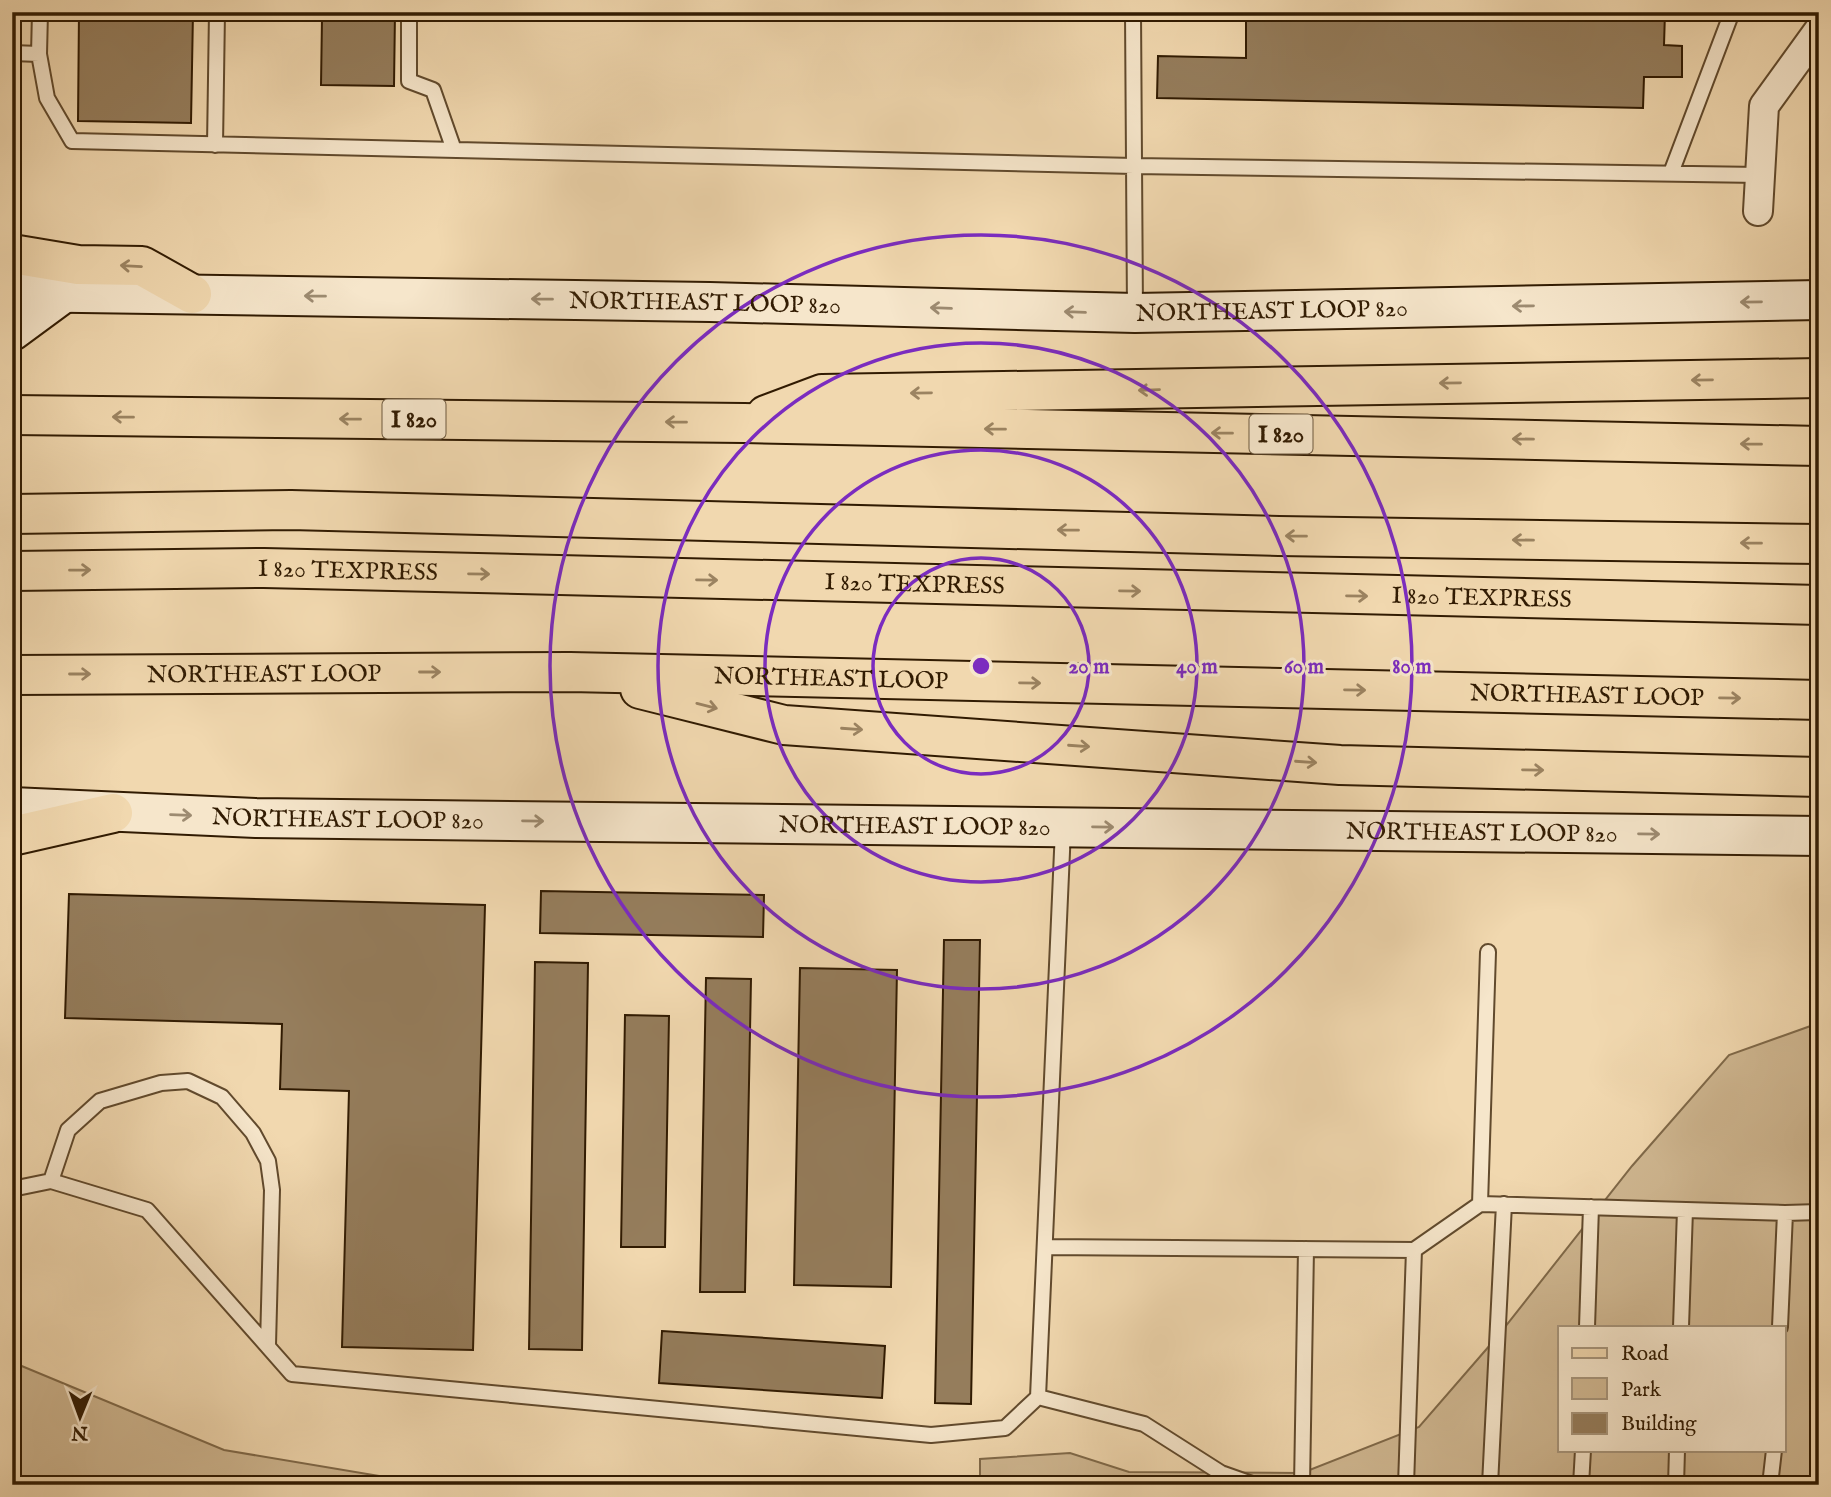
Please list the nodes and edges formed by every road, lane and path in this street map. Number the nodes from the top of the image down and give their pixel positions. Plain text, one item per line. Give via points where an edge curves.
1 (40, 12) edge
2 (217, 12) edge
3 (410, 12) edge
4 (1133, 12) edge
5 (1732, 12) edge
6 (1819, 30) edge
7 (12, 53) edge
8 (39, 54) junction
9 (215, 145) junction
10 (454, 150) junction
11 (1134, 166) junction
12 (1671, 173) junction
13 (1760, 175) junction
14 (1758, 211) dead end
15 (12, 254) edge
16 (12, 292) edge
17 (65, 292) junction
18 (192, 294) junction
19 (1819, 300) edge
20 (1135, 313) junction
21 (12, 331) edge
22 (1819, 378) edge
23 (12, 415) edge
24 (744, 423) junction
25 (1819, 446) edge
26 (12, 514) edge
27 (1819, 544) edge
28 (12, 571) edge
29 (1819, 605) edge
30 (570, 672) junction
31 (12, 675) edge
32 (1819, 700) edge
33 (1819, 777) edge
34 (13, 814) edge
35 (1063, 827) junction
36 (1819, 836) edge
37 (1488, 952) dead end
38 (51, 1181) junction
39 (12, 1189) edge
40 (1480, 1204) junction
41 (1504, 1204) junction
42 (1591, 1207) junction
43 (1685, 1210) junction
44 (1819, 1212) edge
45 (1785, 1213) junction
46 (1045, 1247) junction
47 (1307, 1249) junction
48 (1415, 1250) junction
49 (1587, 1326) edge
50 (1681, 1326) edge
51 (1780, 1326) edge
52 (268, 1345) junction
53 (1038, 1397) junction
54 (1583, 1452) edge
55 (1677, 1452) edge
56 (1774, 1452) edge
57 (1255, 1485) edge
58 (1302, 1485) edge
59 (1405, 1485) edge
60 (1490, 1485) edge
61 (1581, 1485) edge
62 (1676, 1485) edge
63 (1770, 1485) edge

1 - 8 lane
2 - 9 lane
3 - 10 lane via 409,81 433,90
4 - 11 lane
5 - 12 lane
6 - 13 street via 1764,106
7 - 8 lane
8 - 9 lane via 47,98 72,141
9 - 10 lane
10 - 11 lane
11 - 12 lane
11 - 20 lane
12 - 13 lane
13 - 14 street
18 -> 15 main road via 142,266 78,265
16 - 17 main road, NORTHEAST LOOP 820
17 - 18 main road, NORTHEAST LOOP 820
17 - 21 main road
20 -> 18 main road, NORTHEAST LOOP 820
19 -> 20 main road, NORTHEAST LOOP 820
22 -> 24 main road via 822,394
24 -> 23 main road, I 820
25 -> 24 main road, I 820
27 -> 26 main road via 1279,536 291,510
28 -> 29 main road, I 820 TEXPRESS via 264,568
31 -> 30 main road, NORTHEAST LOOP
30 -> 32 main road, NORTHEAST LOOP
30 -> 33 main road via 784,724 1340,765
34 -> 35 main road, NORTHEAST LOOP 820
35 -> 36 main road, NORTHEAST LOOP 820
35 - 46 lane
37 - 40 lane
38 - 39 lane
38 - 52 lane via 147,1210
38 - 52 lane via 68,1130 100,1101 161,1083 188,1081 222,1097 253,1133 268,1161 272,1190
40 - 41 lane
40 - 48 lane
41 - 42 lane
41 - 60 lane
42 - 43 lane
42 - 49 lane
43 - 45 lane
43 - 50 lane
44 - 45 lane
45 - 51 lane
46 - 47 lane
46 - 53 lane
47 - 48 lane
47 - 58 lane
48 - 59 lane
52 - 53 lane via 292,1374 931,1435 1005,1428
53 - 57 lane via 1144,1424 1221,1474
54 - 61 lane
55 - 62 lane
56 - 63 lane

